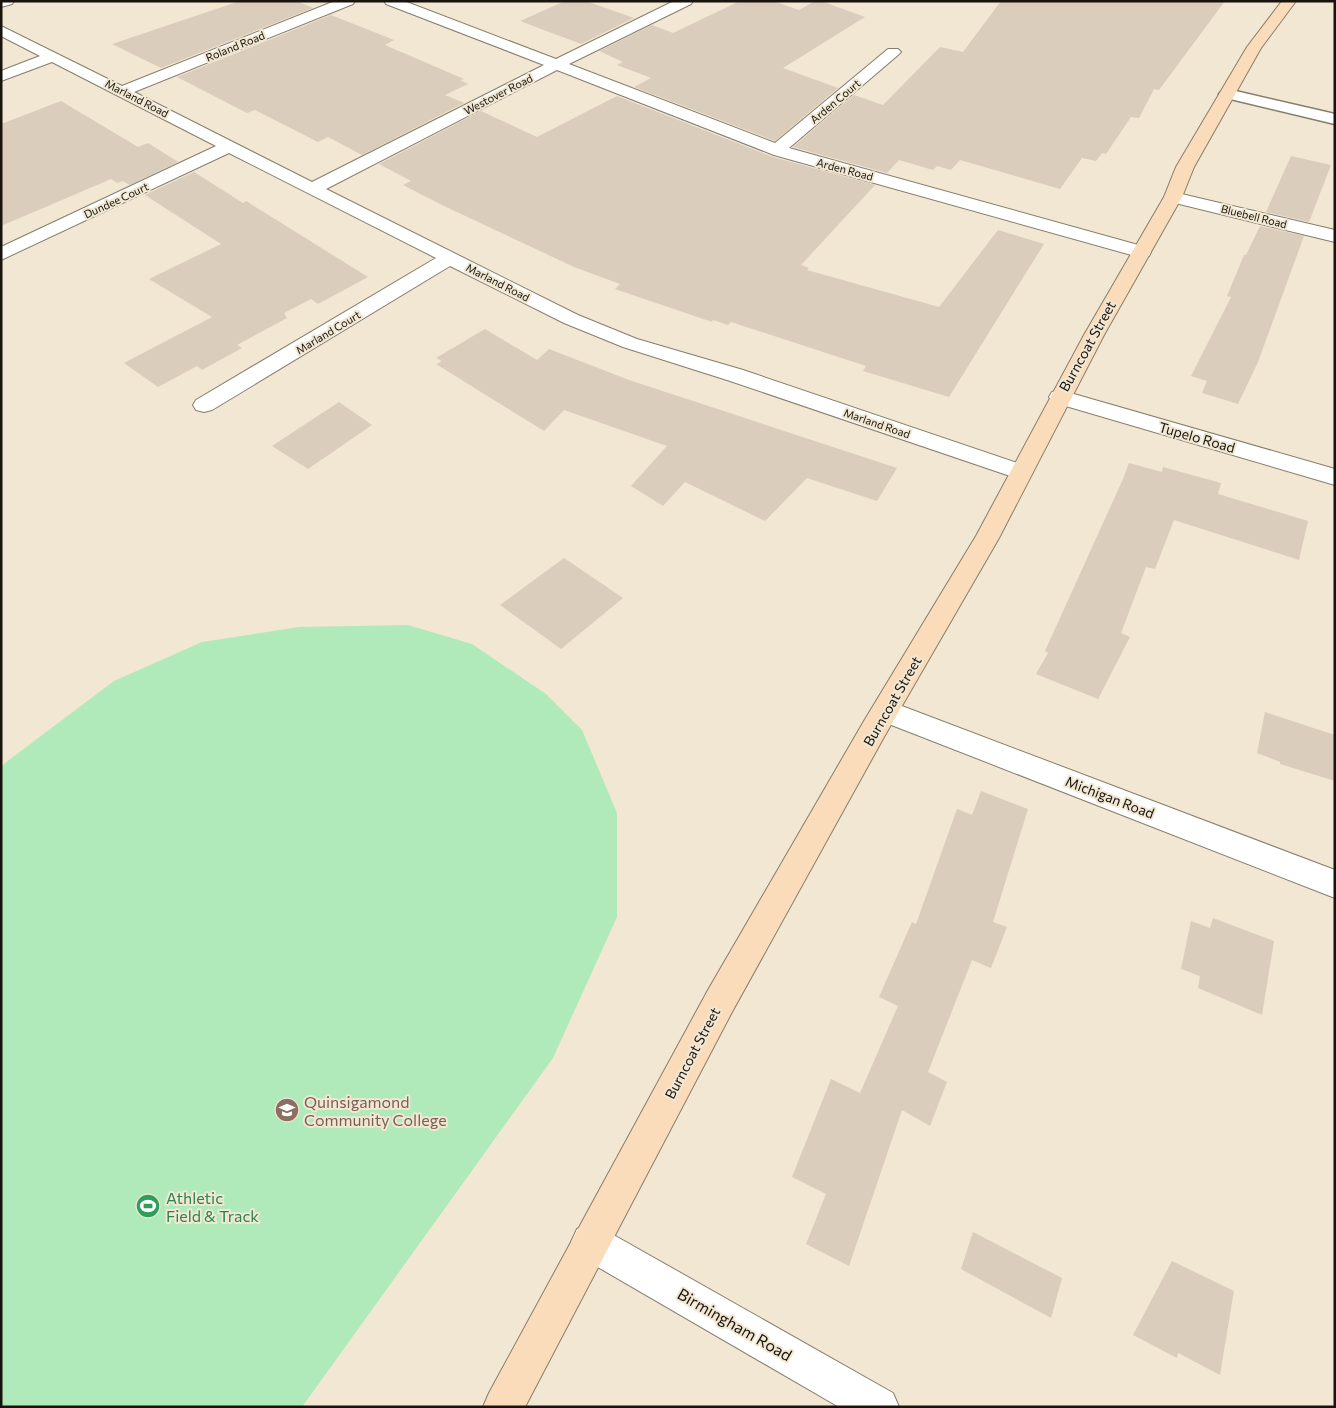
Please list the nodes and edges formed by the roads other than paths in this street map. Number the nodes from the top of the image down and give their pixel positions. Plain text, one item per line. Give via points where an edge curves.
1 (7, 1) edge
2 (348, 1) edge
3 (391, 1) edge
4 (686, 1) edge
5 (1289, 1) edge
6 (1, 3) edge
7 (1, 30) edge
8 (893, 52) dead end
9 (53, 56) junction
10 (556, 65) junction
11 (1, 76) edge
12 (123, 91) junction
13 (1227, 94) junction
14 (1335, 119) edge
15 (230, 146) junction
16 (777, 150) junction
17 (312, 189) junction
18 (1173, 197) junction
19 (1335, 236) edge
20 (1142, 252) junction
21 (1, 254) edge
22 (450, 258) junction
23 (1060, 397) junction
24 (204, 405) dead end
25 (1021, 472) junction
26 (1335, 477) edge
27 (886, 711) junction
28 (1335, 884) edge
29 (590, 1242) junction
30 (504, 1407) edge
31 (879, 1407) edge

1 - 6 street
2 - 12 street, Roland Road
3 - 10 street
4 - 10 street, Westover Road
5 - 13 main road, Burncoat Street via 1254,47
7 - 9 street, Marland Road
8 - 16 street, Arden Court
9 - 11 street
9 - 12 street, Marland Road
10 - 16 street, Arden Road
10 - 17 street, Westover Road
12 - 15 street, Marland Road
13 - 14 lane
13 - 18 main road, Burncoat Street via 1185,167
15 - 17 street, Marland Road
15 - 21 street, Dundee Court
16 - 20 street, Arden Road
17 - 22 street, Marland Road
18 - 19 street, Bluebell Road
18 - 20 main road, Burncoat Street
20 - 23 main road, Burncoat Street
22 - 24 street, Marland Court
22 - 25 street, Marland Road via 571,319 630,343 735,375
23 - 25 main road, Burncoat Street
23 - 26 street, Tupelo Road
25 - 27 main road, Burncoat Street via 987,538
27 - 28 street, Michigan Road
27 - 29 main road, Burncoat Street via 720,1001
29 - 30 main road, Burncoat Street
29 - 31 street, Birmingham Road

